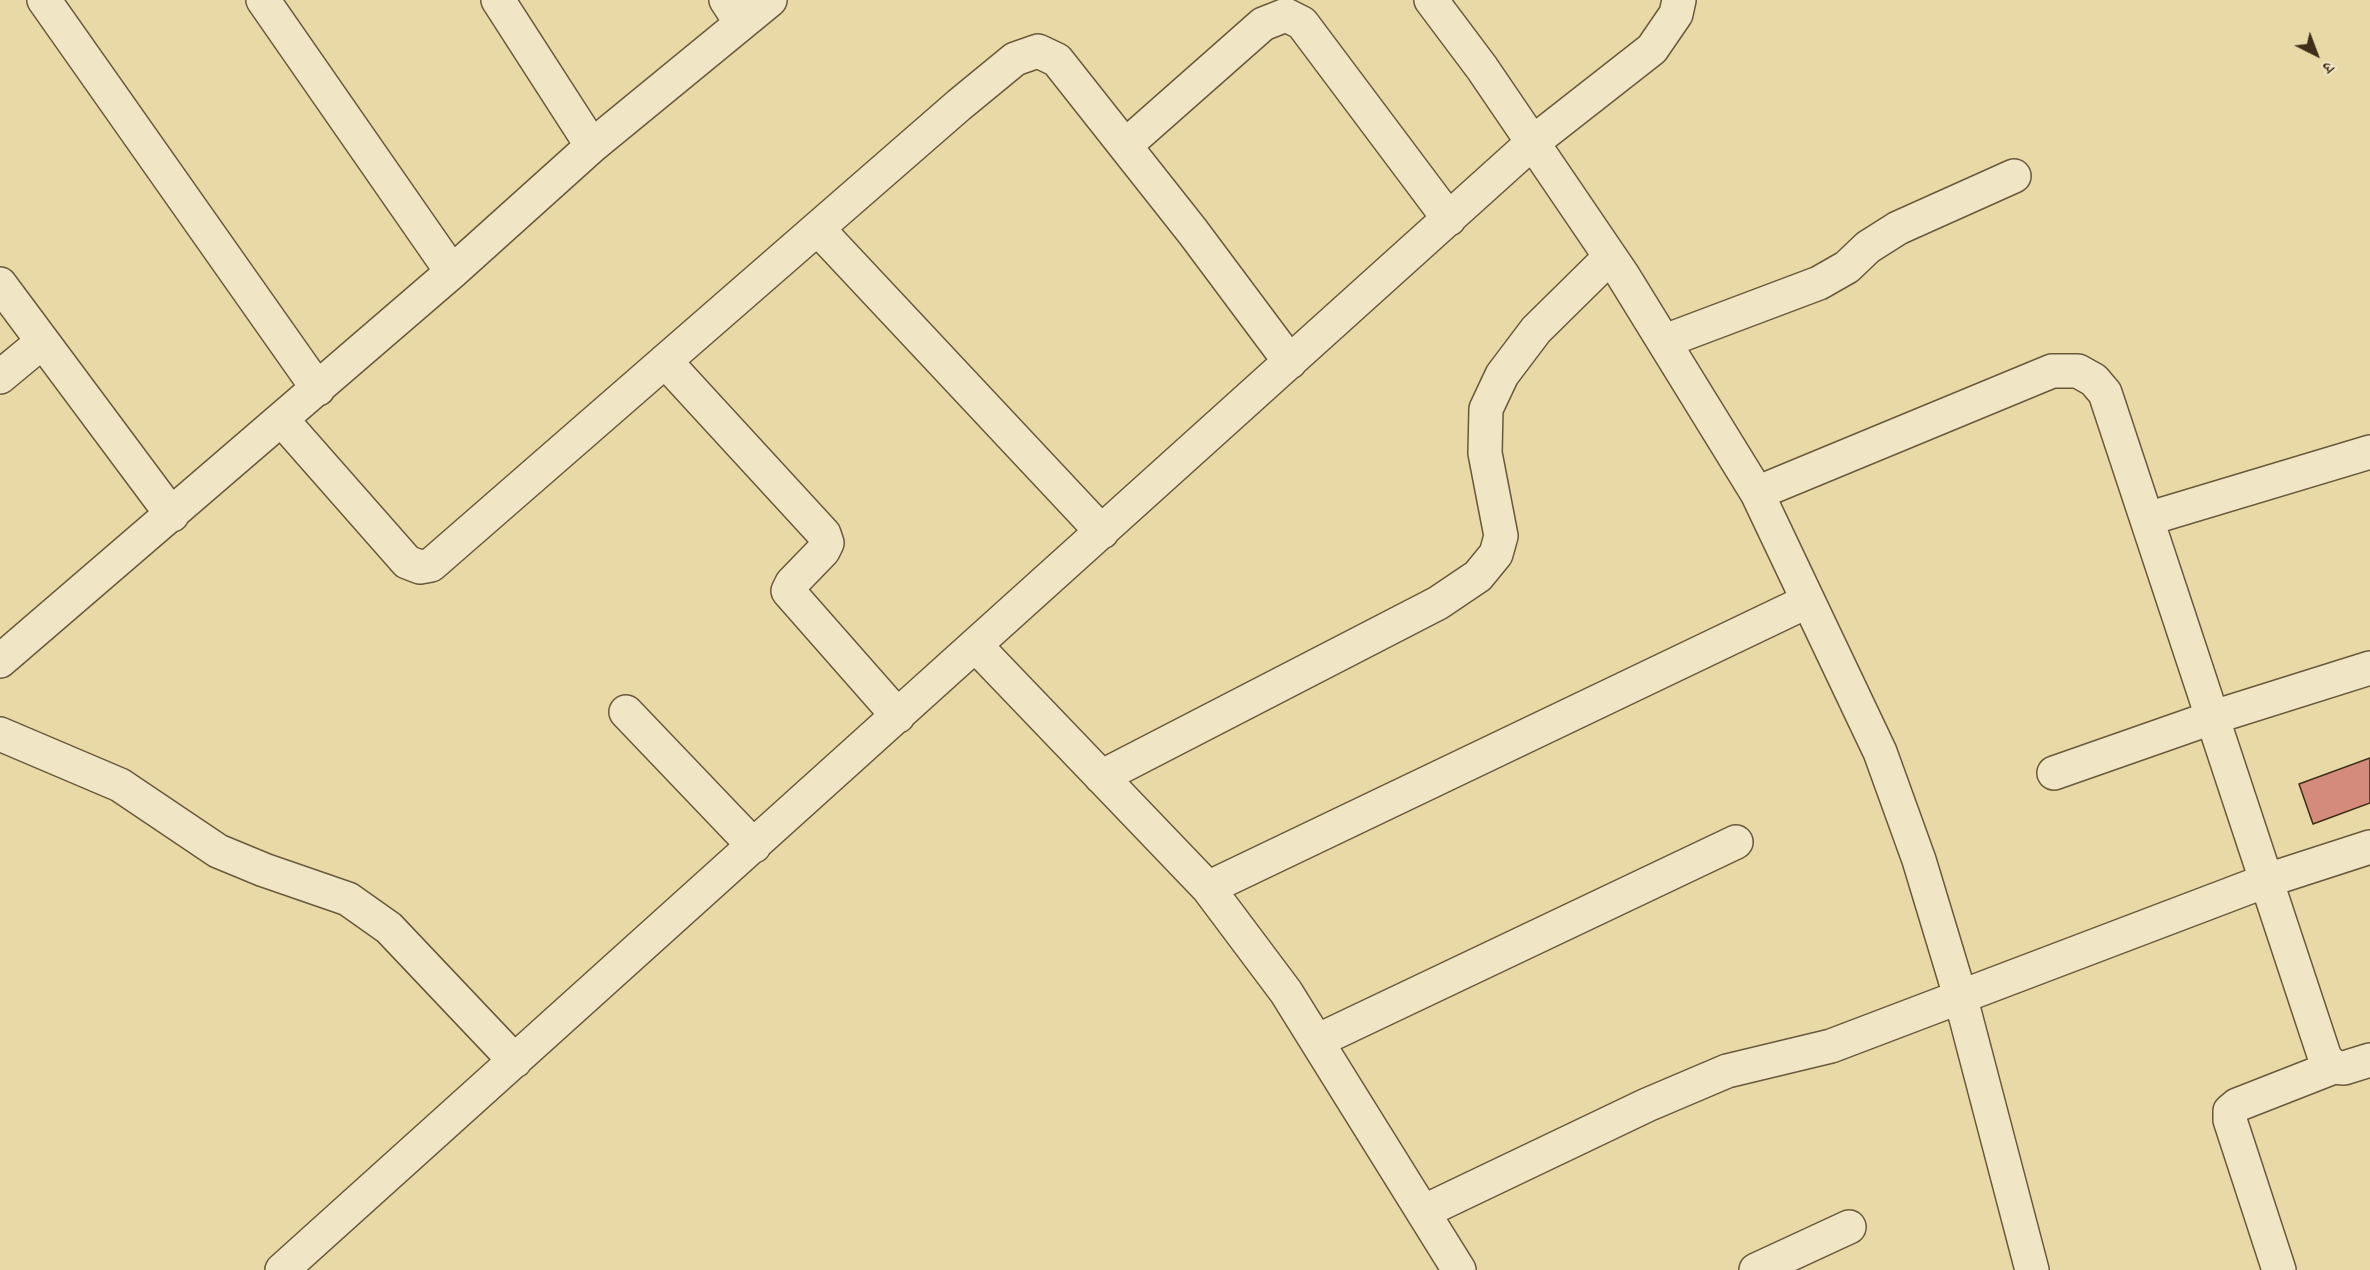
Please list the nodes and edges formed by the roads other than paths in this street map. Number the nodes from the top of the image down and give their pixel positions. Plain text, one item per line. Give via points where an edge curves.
1 (44, 0) edge
2 (263, 0) edge
3 (498, 0) edge
4 (770, 0) edge
5 (1431, 0) edge
6 (1679, 0) edge
7 (733, 11) edge
8 (1532, 143) junction
9 (592, 146) junction
10 (1126, 146) junction
11 (2014, 176) dead end
12 (1449, 219) junction
13 (818, 229) junction
14 (1610, 257) junction
15 (452, 272) junction
16 (0, 284) edge
17 (1665, 341) junction
18 (42, 343) junction
19 (665, 362) junction
20 (1290, 362) junction
21 (0, 377) edge
22 (318, 389) junction
23 (282, 420) junction
24 (2370, 452) edge
25 (1757, 493) junction
26 (172, 515) junction
27 (2147, 519) junction
28 (1102, 532) junction
29 (1808, 601) junction
30 (976, 646) junction
31 (0, 661) edge
32 (2370, 668) edge
33 (626, 712) dead end
34 (898, 716) junction
35 (2214, 717) junction
36 (0, 734) edge
37 (2054, 773) dead end
38 (1101, 777) junction
39 (1736, 842) dead end
40 (754, 846) junction
41 (2370, 847) edge
42 (2268, 880) junction
43 (1208, 888) junction
44 (1961, 999) junction
45 (1317, 1041) junction
46 (2370, 1060) edge
47 (515, 1061) junction
48 (2334, 1067) junction
49 (1425, 1211) junction
50 (1849, 1227) dead end
51 (282, 1270) edge
52 (1459, 1270) edge
53 (1756, 1270) edge
54 (2032, 1270) edge
55 (2279, 1270) edge

1 - 22 street
2 - 15 street
3 - 9 street
4 - 7 street
5 - 8 street
6 - 8 street via 1676,14 1652,49
7 - 9 street
8 - 12 street
8 - 14 street
9 - 15 street
10 - 12 street via 1263,24 1286,15 1302,23
10 - 13 street via 1057,60 1038,51 1015,59
10 - 20 street
11 - 17 street via 1898,228 1820,283
12 - 20 street
13 - 19 street
13 - 28 street
14 - 17 street
14 - 38 street via 1536,330 1502,375 1486,409 1485,453 1501,536 1496,554 1478,576 1438,603
15 - 22 street
16 - 18 street
17 - 25 street
18 - 21 street
18 - 26 street
19 - 23 street via 431,565 420,567 407,562
19 - 34 street via 824,534 824,551 788,591
20 - 28 street
22 - 23 street
23 - 26 street
24 - 27 street
25 - 27 street via 2052,371 2078,371 2094,380 2105,393
25 - 29 street
26 - 31 street
27 - 35 street
28 - 30 street
29 - 43 street
29 - 44 street via 1880,752 1919,860
30 - 34 street
30 - 38 street
32 - 35 street
33 - 40 street
34 - 40 street
35 - 37 street
35 - 42 street
36 - 47 street via 120,785 218,851 348,899 389,928
38 - 43 street
39 - 45 street
40 - 47 street
41 - 42 street
42 - 44 street
42 - 48 street via 2325,1058
43 - 45 street via 1286,992
44 - 49 street via 1831,1046 1727,1071
44 - 54 street
45 - 49 street
46 - 48 street
47 - 51 street
48 - 55 street via 2230,1110
49 - 52 street
50 - 53 street

